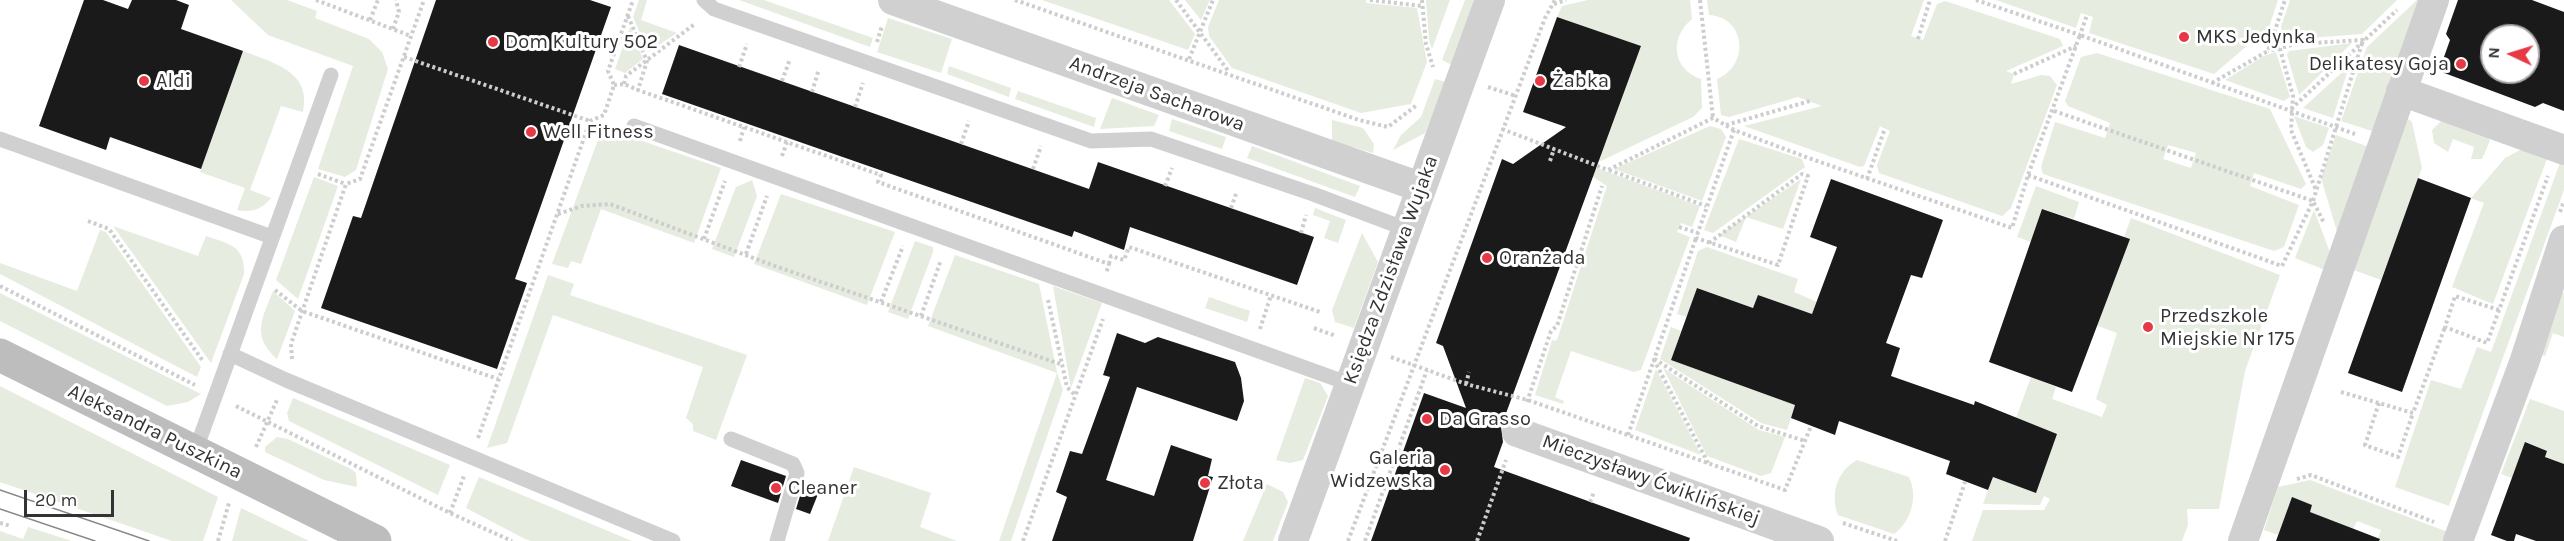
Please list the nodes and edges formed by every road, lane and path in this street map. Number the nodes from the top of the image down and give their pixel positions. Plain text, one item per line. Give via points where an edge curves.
1 (316, 0) edge
2 (378, 0) edge
3 (396, 0) edge
4 (424, 0) edge
5 (633, 0) edge
6 (1015, 0) edge
7 (1026, 0) edge
8 (1176, 0) edge
9 (1213, 0) edge
10 (1370, 0) edge
11 (1490, 0) edge
12 (1566, 0) edge
13 (1700, 0) edge
14 (1930, 0) edge
15 (1976, 0) edge
16 (2285, 0) edge
17 (2434, 0) edge
18 (901, 1) edge
19 (1554, 2) edge
20 (709, 5) edge
21 (1030, 5) junction
22 (1422, 6) dead end
23 (2398, 8) dead end
24 (2087, 15) dead end
25 (628, 16) junction
26 (370, 20) junction
27 (393, 29) junction
28 (2275, 31) junction
29 (1200, 32) junction
30 (2080, 35) junction
31 (411, 36) junction
32 (1918, 39) dead end
33 (2363, 40) junction
34 (2077, 46) junction
35 (2280, 48) junction
36 (2268, 51) junction
37 (1437, 55) dead end
38 (404, 57) junction
39 (1189, 59) junction
40 (647, 61) junction
41 (1230, 74) junction
42 (2014, 74) dead end
43 (331, 75) dead end
44 (1428, 77) dead end
45 (2212, 83) junction
46 (624, 84) junction
47 (614, 85) junction
48 (638, 90) junction
49 (2401, 91) junction
50 (1420, 98) dead end
51 (1810, 101) dead end
52 (2290, 110) junction
53 (2054, 111) junction
54 (1713, 118) junction
55 (590, 121) junction
56 (1725, 125) junction
57 (634, 126) dead end
58 (2334, 127) junction
59 (1885, 128) dead end
60 (1502, 129) junction
61 (1734, 130) junction
62 (0, 139) edge
63 (2382, 144) junction
64 (2561, 148) edge
65 (1554, 149) junction
66 (1550, 160) dead end
67 (1608, 170) junction
68 (316, 174) dead end
69 (2028, 175) junction
70 (1868, 179) junction
71 (346, 184) junction
72 (1602, 186) dead end
73 (1420, 187) junction
74 (2316, 191) junction
75 (922, 197) junction
76 (2313, 201) junction
77 (1707, 206) junction
78 (960, 211) junction
79 (557, 215) junction
80 (88, 221) dead end
81 (911, 226) junction
82 (1678, 227) dead end
83 (1406, 229) junction
84 (1697, 236) junction
85 (272, 237) junction
86 (949, 240) junction
87 (2564, 240) edge
88 (1709, 243) junction
89 (1058, 245) junction
90 (1077, 252) dead end
91 (2341, 257) junction
92 (1109, 264) dead end
93 (258, 276) junction
94 (1048, 276) junction
95 (0, 286) edge
96 (1271, 296) junction
97 (1111, 298) junction
98 (881, 302) junction
99 (2499, 310) junction
100 (302, 311) junction
101 (1320, 312) dead end
102 (921, 316) junction
103 (2445, 327) junction
104 (1314, 328) dead end
105 (1259, 329) dead end
106 (1346, 340) dead end
107 (230, 354) junction
108 (0, 355) edge
109 (1389, 356) dead end
110 (1653, 358) junction
111 (205, 364) dead end
112 (1063, 365) junction
113 (1414, 365) junction
114 (1427, 370) junction
115 (1469, 372) dead end
116 (498, 379) junction
117 (202, 380) dead end
118 (286, 380) junction
119 (1350, 384) junction
120 (1466, 384) junction
121 (2341, 392) dead end
122 (1075, 395) junction
123 (215, 396) junction
124 (1528, 400) junction
125 (2379, 403) junction
126 (2413, 413) junction
127 (267, 422) junction
128 (1811, 426) dead end
129 (1517, 432) junction
130 (1628, 435) junction
131 (731, 439) dead end
132 (1805, 441) junction
133 (256, 447) dead end
134 (195, 452) junction
135 (470, 458) junction
136 (1708, 464) junction
137 (2294, 480) dead end
138 (1965, 482) dead end
139 (230, 502) dead end
140 (450, 513) junction
141 (0, 523) edge
142 (11, 526) dead end
143 (2459, 536) edge
144 (1802, 538) edge
145 (218, 541) edge
146 (375, 541) edge
147 (512, 541) edge
148 (674, 541) edge
149 (777, 541) edge
150 (1023, 541) edge
151 (1293, 541) edge
152 (1348, 541) edge
153 (1365, 541) edge
154 (1477, 541) edge
155 (1945, 541) edge
156 (2243, 541) edge

1 - 26 path
2 - 26 path
3 - 27 path via 399,12
4 - 31 path
5 - 25 path
6 - 21 path
7 - 21 path
8 - 29 path
9 - 29 path
10 - 22 path
11 - 73 street, Księdza Zdzisława Wujaka
12 - 19 path
13 - 54 path
14 - 32 path
15 - 30 path
16 - 28 path
17 - 49 street
18 - 73 street, Andrzeja Sacharowa
19 - 60 path
20 - 40 path
20 - 83 lane via 1091,141 1151,139
21 - 39 path
23 - 33 path
24 - 30 path
25 - 40 path
25 - 47 path via 608,71
26 - 27 path
27 - 31 path
28 - 35 path
28 - 36 path
29 - 39 path
29 - 41 path
30 - 34 path
30 - 45 path
31 - 38 path
33 - 35 path
33 - 52 path
33 - 58 path
34 - 42 path
34 - 53 path
35 - 36 path
35 - 52 path via 2293,96
36 - 45 path
37 - 44 path
38 - 55 path
38 - 71 path via 360,178
39 - 41 path
40 - 46 path via 626,76
40 - 48 path
41 - 50 path via 1388,127 1416,108
43 - 85 lane
45 - 52 path
46 - 47 path
46 - 48 path
47 - 55 path via 604,115
48 - 75 path via 881,175 878,182
49 - 63 street
49 - 64 street
51 - 56 path
52 - 58 path
52 - 74 path via 2291,130
53 - 69 path
53 - 76 path
54 - 56 path
54 - 67 path
55 - 79 path
56 - 61 path
57 - 81 lane
58 - 63 path
58 - 74 path
59 - 70 path
60 - 65 path
60 - 113 path
61 - 70 path
61 - 77 path
62 - 85 lane
63 - 91 street
64 - 99 path
65 - 66 path
65 - 67 path
67 - 77 path
68 - 71 path
69 - 70 path via 2012,228
69 - 76 path via 2282,266
71 - 100 path
72 - 124 path via 1557,326 1551,330
73 - 83 street, Księdza Zdzisława Wujaka
74 - 76 path
75 - 78 path
75 - 81 path
76 - 91 path
77 - 84 path
78 - 86 path
78 - 89 path
79 - 98 path via 582,206 610,204
79 - 116 path
80 - 111 path via 109,229
81 - 86 lane
81 - 98 path
82 - 84 path
83 - 119 street, Księdza Zdzisława Wujaka
84 - 88 path
84 - 110 path
85 - 93 lane
86 - 94 lane
86 - 102 path
87 - 143 street via 2525,360
88 - 88 path via 1778,265 1808,176 1802,174
89 - 90 path
89 - 94 path
91 - 156 street
92 - 96 path via 1112,256 1124,260 1129,247
93 - 100 path
93 - 107 lane
94 - 97 lane
94 - 112 path via 1045,284
95 - 117 path via 200,388
96 - 101 path
96 - 105 path
97 - 119 lane
97 - 122 path
98 - 102 path
99 - 103 path via 2455,296
99 - 103 path via 2487,343
100 - 116 path
100 - 118 path via 291,344 292,364
102 - 112 path
103 - 126 path
104 - 106 path
107 - 118 lane
107 - 123 lane
108 - 134 main road, Aleksandra Puszkina
109 - 113 path
110 - 130 path
110 - 132 path via 1758,426
110 - 136 path
112 - 122 path via 1067,387
113 - 114 path
113 - 152 path
114 - 120 path
114 - 153 path
115 - 120 path
116 - 135 path
118 - 127 path
118 - 135 lane
119 - 151 street, Księdza Zdzisława Wujaka
120 - 124 path
121 - 125 path
122 - 150 path
123 - 127 path
123 - 134 lane
124 - 129 path
124 - 130 path
125 - 126 path
125 - 126 path via 2365,445 2398,457
127 - 133 path
127 - 140 path
128 - 132 path
129 - 144 street, Mieczysławy Ćwiklińskiej
129 - 154 path
130 - 136 path
131 - 149 lane via 793,464 796,473
132 - 136 path via 1785,490
134 - 146 main road, Aleksandra Puszkina
135 - 140 path
135 - 148 lane
137 - 143 path via 2311,475
138 - 155 path
139 - 145 path
140 - 147 path
141 - 142 path

